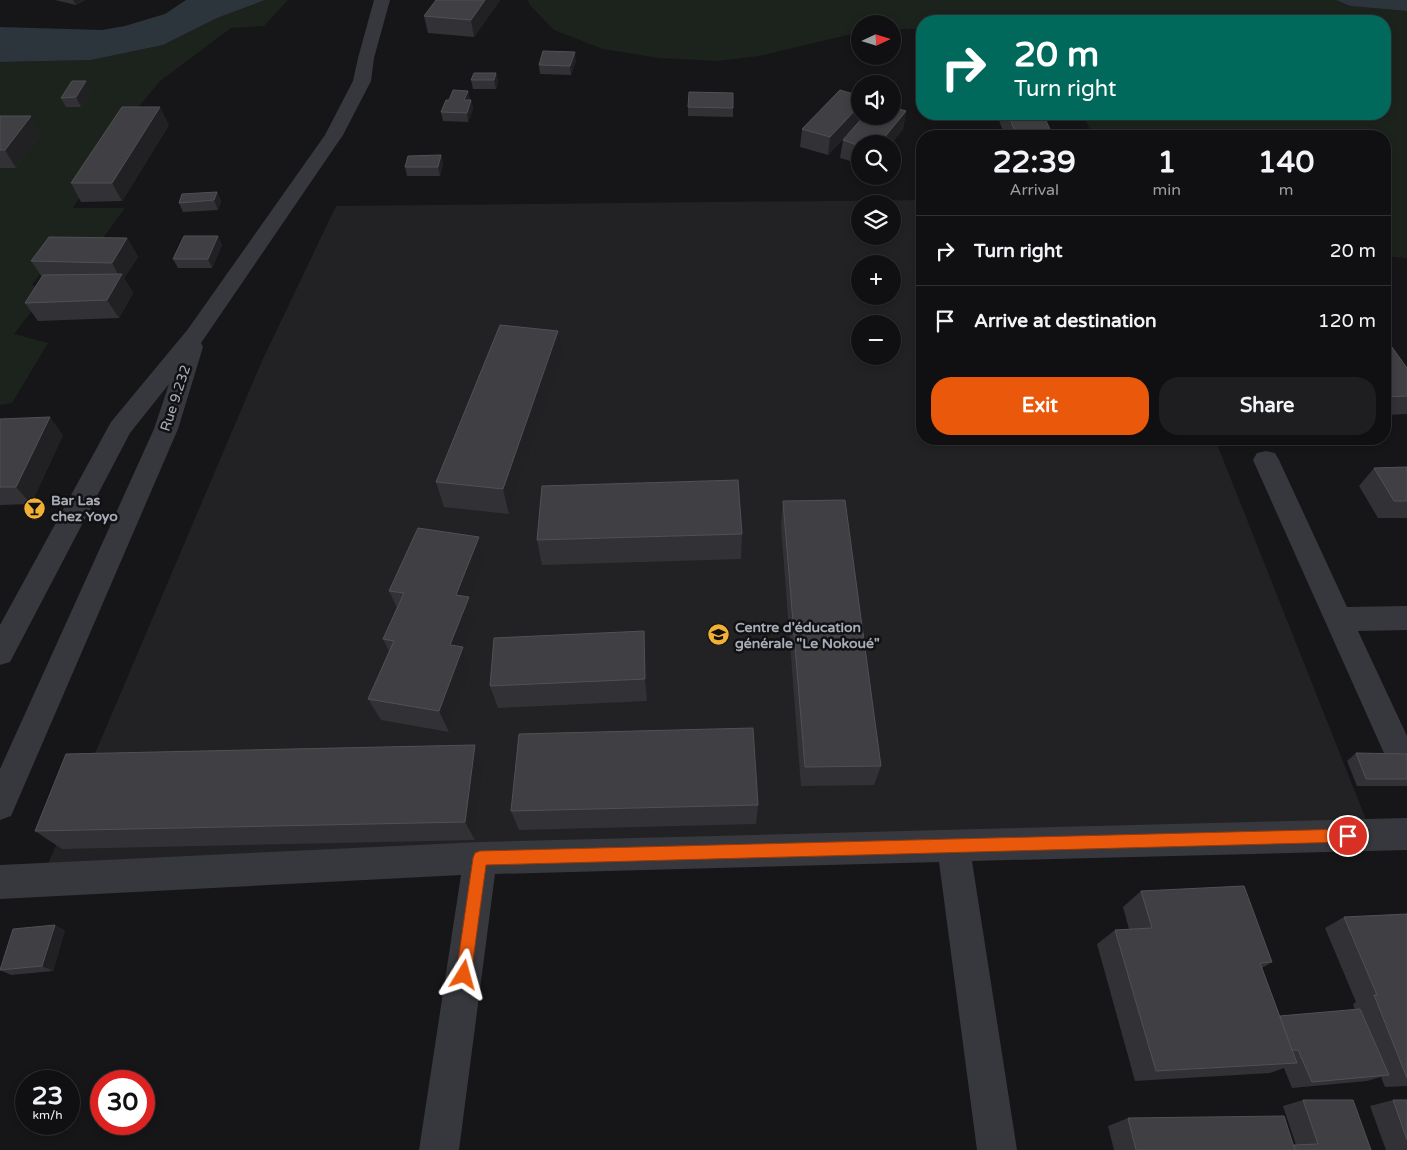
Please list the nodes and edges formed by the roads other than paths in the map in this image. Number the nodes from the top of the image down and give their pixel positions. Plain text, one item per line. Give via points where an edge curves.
1 (382, 0) edge
2 (196, 334) junction
3 (1266, 460) dead end
4 (1407, 618) edge
5 (1339, 619) junction
6 (0, 653) edge
7 (1407, 770) edge
8 (0, 805) edge
9 (1407, 834) edge
10 (953, 845) junction
11 (480, 858) junction
12 (0, 882) edge
13 (439, 1150) edge
14 (997, 1150) edge

1 - 2 street via 362,81 334,135
2 - 6 street, Rue 9.232 via 120,428
2 - 8 street, Rue 9.232 via 166,429
3 - 5 street
4 - 5 street
5 - 7 street
9 - 10 street
10 - 11 street
10 - 14 street
11 - 12 street
11 - 13 street

